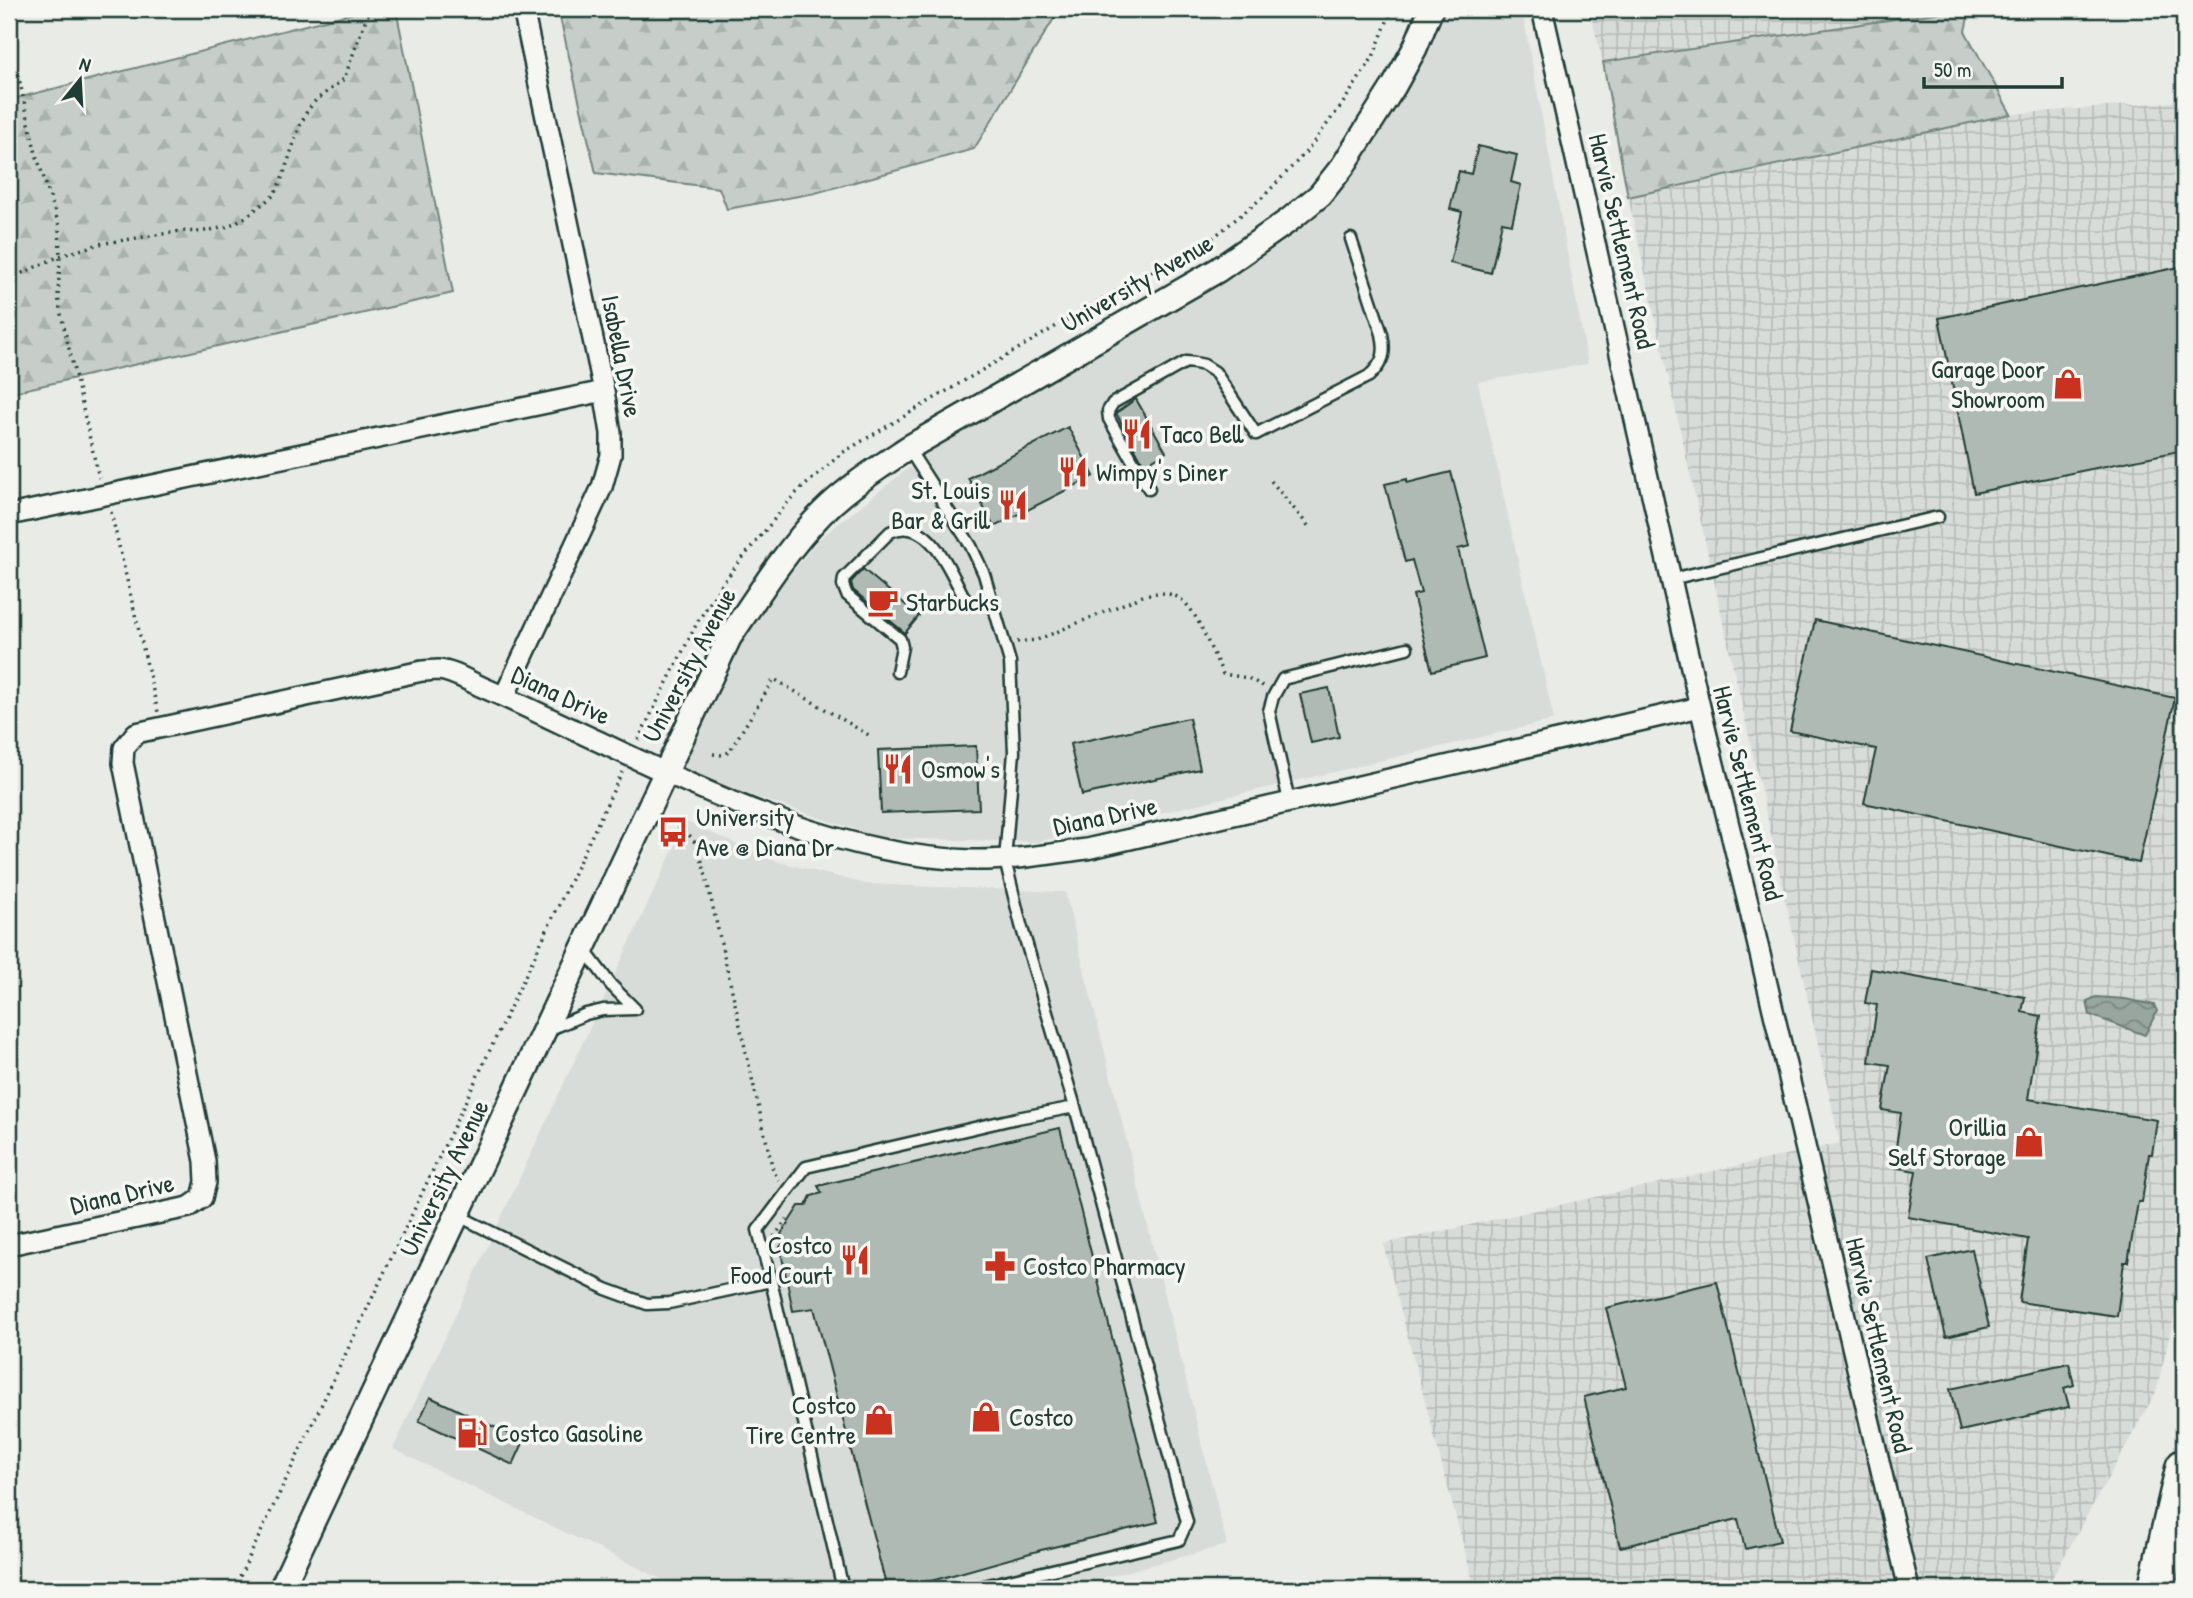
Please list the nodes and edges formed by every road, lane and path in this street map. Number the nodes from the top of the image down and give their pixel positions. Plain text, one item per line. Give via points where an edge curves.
1 (373, 9) edge
2 (523, 9) edge
3 (1392, 9) edge
4 (1431, 9) edge
5 (1542, 9) edge
6 (9, 48) edge
7 (1351, 239) dead end
8 (60, 256) junction
9 (9, 279) edge
10 (604, 391) junction
11 (908, 448) junction
12 (1271, 481) dead end
13 (1149, 489) dead end
14 (107, 495) junction
15 (9, 515) edge
16 (1938, 517) dead end
17 (1310, 528) dead end
18 (1671, 579) junction
19 (965, 599) dead end
20 (1005, 643) junction
21 (1407, 648) dead end
22 (897, 672) dead end
23 (1275, 694) junction
24 (504, 697) junction
25 (1700, 707) junction
26 (161, 728) junction
27 (872, 737) dead end
28 (713, 754) dead end
29 (629, 756) junction
30 (664, 773) junction
31 (1289, 801) junction
32 (678, 827) dead end
33 (1005, 860) junction
34 (583, 947) junction
35 (545, 1032) junction
36 (1075, 1107) junction
37 (790, 1189) junction
38 (457, 1214) junction
39 (9, 1245) edge
40 (771, 1281) junction
41 (2184, 1467) edge
42 (234, 1589) edge
43 (281, 1589) edge
44 (843, 1589) edge
45 (971, 1589) edge
46 (1909, 1589) edge
47 (2156, 1589) edge

1 - 8 path via 344,79 307,111 274,195 226,227 127,239
2 - 10 street, Isabella Drive
3 - 29 path via 1373,57 1306,152 1224,229 842,453 794,495 724,580 698,621
4 - 11 street, University Avenue via 1394,86 1320,195 1218,271
5 - 18 street, Harvie Settlement Road
6 - 8 path via 59,225
7 - 13 lane via 1385,347 1379,367 1256,434 1215,372 1186,362 1113,403 1108,411
8 - 9 path
8 - 14 path via 61,314 97,474
10 - 14 street
10 - 24 street, Isabella Drive via 611,455 602,487
11 - 20 lane via 971,545 985,574
11 - 30 street, University Avenue via 863,477 822,513 787,554 729,638
12 - 17 path
14 - 15 street
14 - 26 path
16 - 18 lane
18 - 25 street, Harvie Settlement Road
19 - 22 lane via 936,546 926,535 908,529 890,532 844,578 847,594 900,639
20 - 23 path via 1037,640 1145,595 1170,594 1190,607 1223,674 1248,678
20 - 33 lane via 1012,681 1014,752
21 - 23 lane via 1283,679
23 - 31 lane via 1269,711
24 - 26 street, Diana Drive via 450,673 422,671
24 - 29 street, Diana Drive
25 - 31 street, Diana Drive
25 - 46 street, Harvie Settlement Road
26 - 39 street, Diana Drive via 136,733 124,748 123,762 205,1161 202,1198 189,1207
27 - 28 path via 774,679 729,752
29 - 30 street, Diana Drive
29 - 42 path
30 - 33 street, Diana Drive via 801,828 860,845 933,857
30 - 34 street, University Avenue
31 - 33 street, Diana Drive via 1087,849
32 - 37 path via 696,843 773,1170
33 - 36 lane
34 - 35 street, University Avenue
34 - 35 lane via 635,1009 586,1014
35 - 38 street, University Avenue
36 - 37 lane via 806,1167
36 - 45 lane via 1186,1528 1179,1540
37 - 40 lane via 758,1230
38 - 40 lane via 606,1289 647,1304
38 - 43 street, University Avenue
40 - 44 lane
41 - 47 highway

